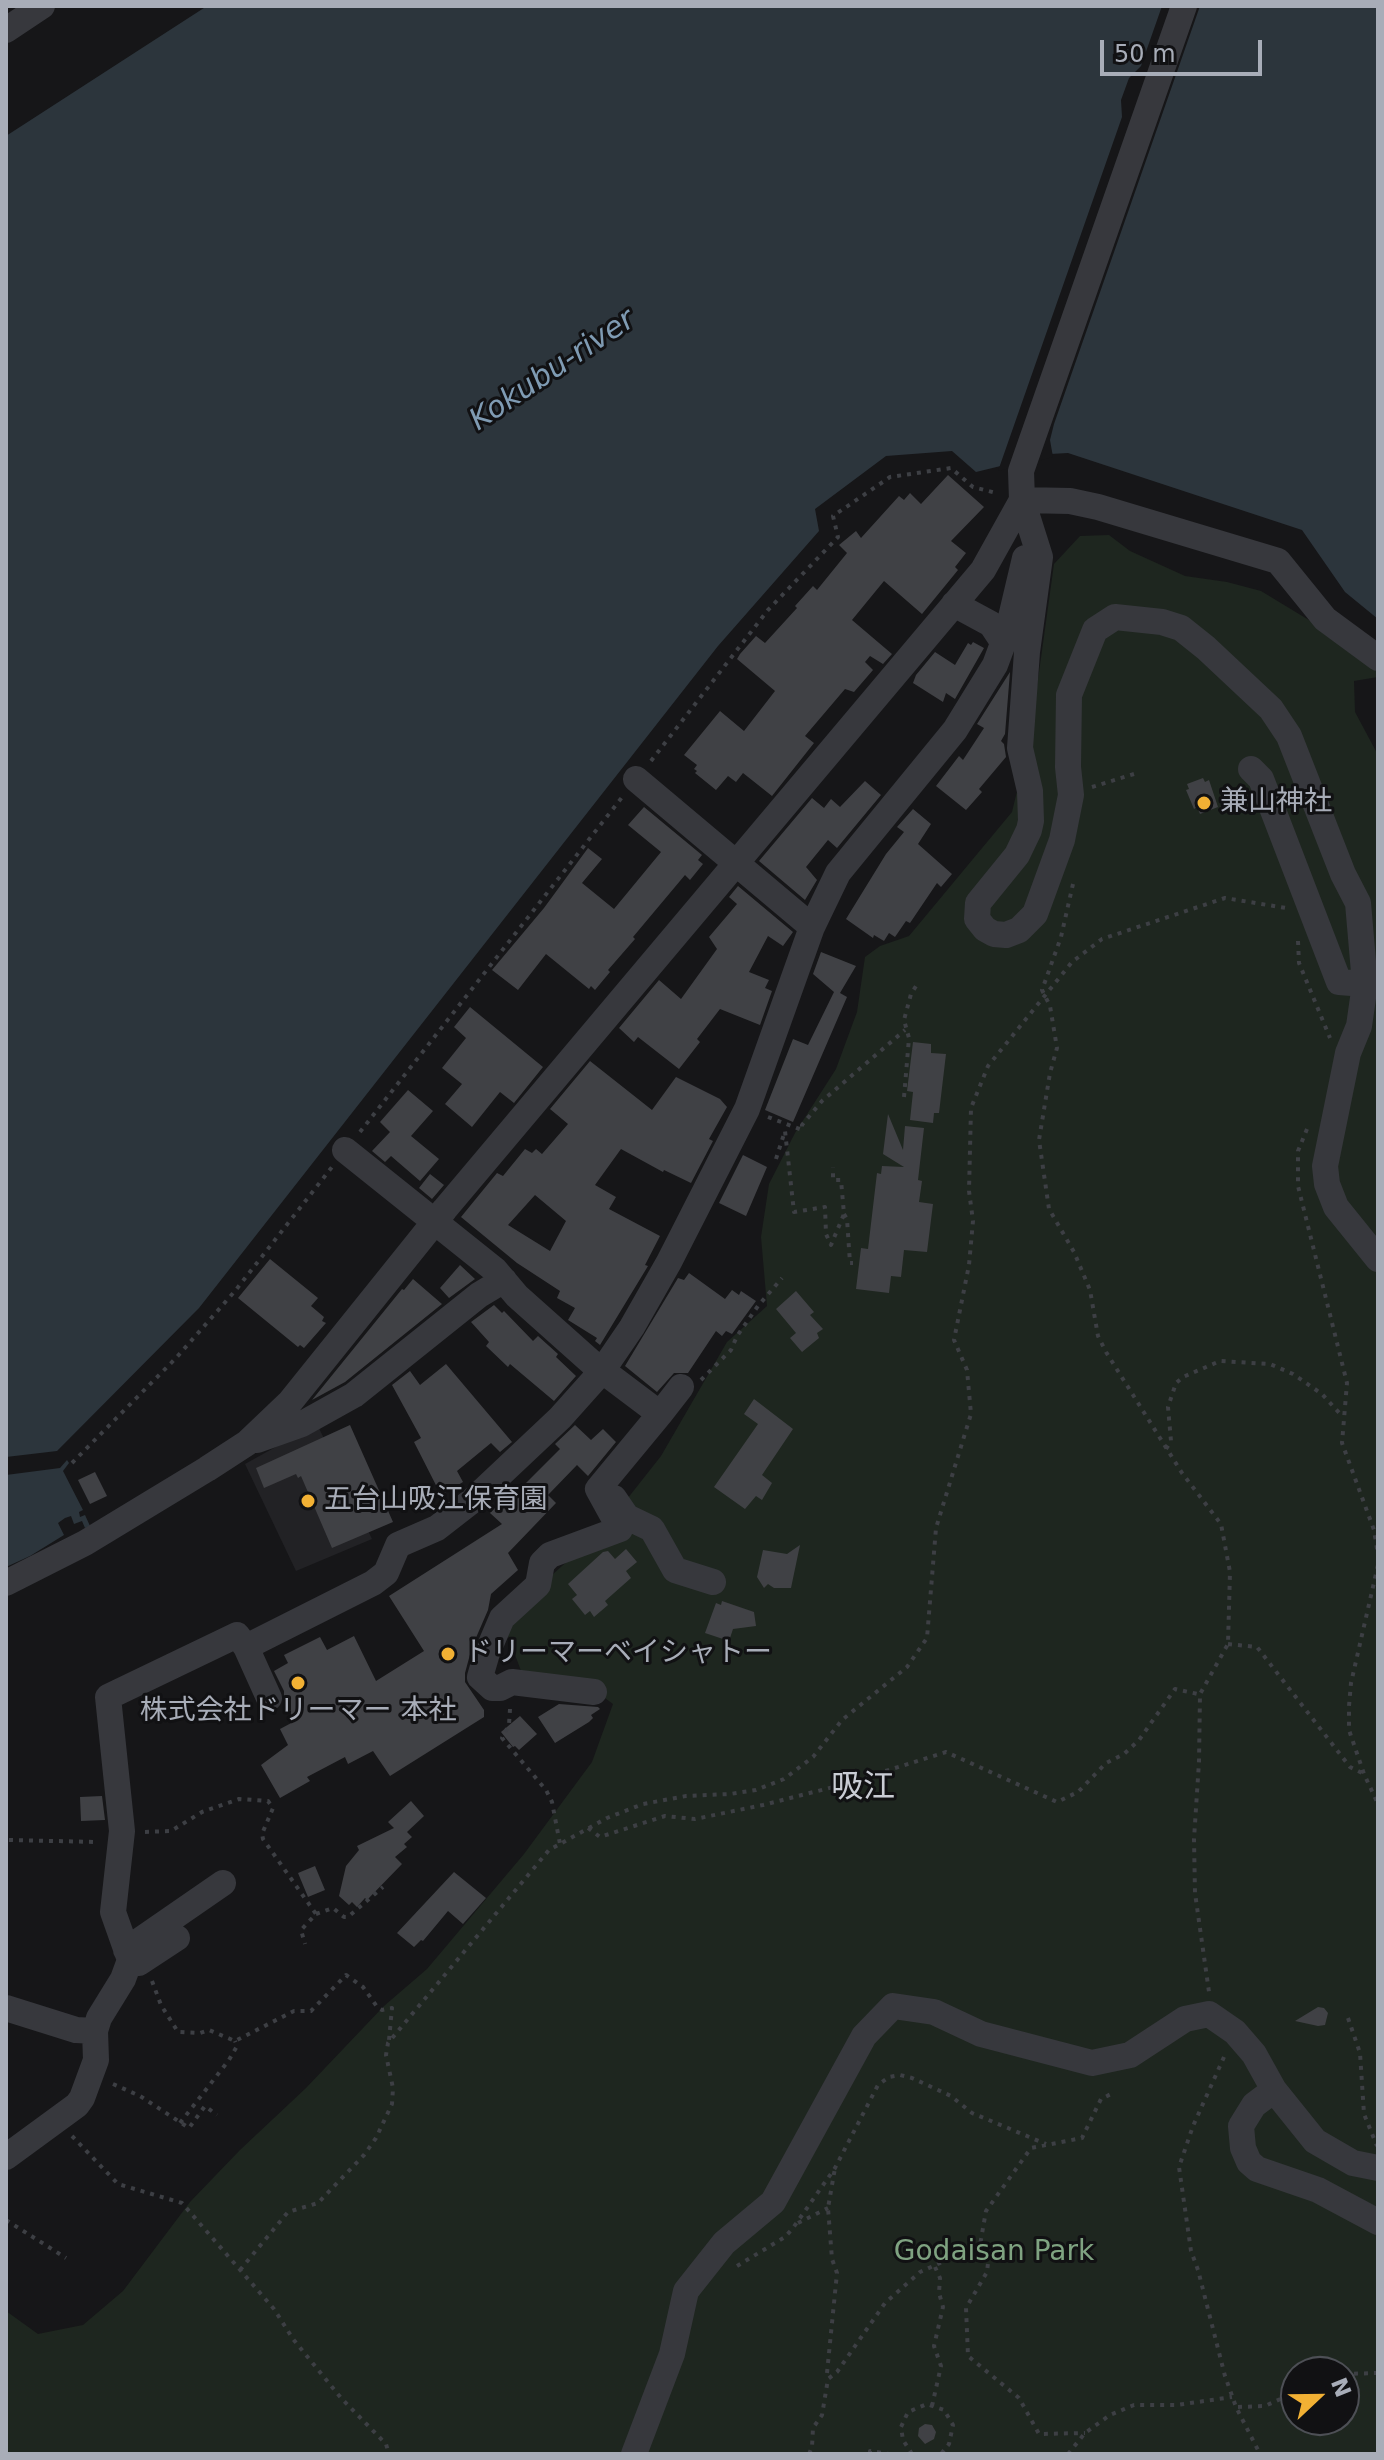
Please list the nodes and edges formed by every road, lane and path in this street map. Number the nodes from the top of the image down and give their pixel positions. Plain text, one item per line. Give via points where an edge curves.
1 (42, 6) edge
2 (1184, 6) edge
3 (6, 30) edge
4 (996, 493) dead end
5 (1022, 500) junction
6 (1031, 532) junction
7 (954, 604) junction
8 (1003, 642) junction
9 (1378, 658) edge
10 (1251, 769) dead end
11 (1134, 774) dead end
12 (636, 779) junction
13 (1071, 795) junction
14 (736, 862) junction
15 (1075, 877) dead end
16 (1311, 912) junction
17 (812, 927) junction
18 (1365, 984) junction
19 (916, 986) dead end
20 (1045, 995) junction
21 (905, 1030) junction
22 (1328, 1050) dead end
23 (904, 1097) dead end
24 (1312, 1121) dead end
25 (789, 1126) dead end
26 (345, 1150) junction
27 (776, 1159) dead end
28 (833, 1167) dead end
29 (844, 1214) junction
30 (435, 1222) junction
31 (1378, 1259) edge
32 (853, 1263) dead end
33 (782, 1278) dead end
34 (504, 1280) junction
35 (602, 1371) junction
36 (691, 1384) joint
37 (660, 1414) junction
38 (1342, 1416) junction
39 (247, 1443) junction
40 (1166, 1449) junction
41 (72, 1463) dead end
42 (604, 1482) junction
43 (1378, 1555) edge
44 (1378, 1565) edge
45 (713, 1582) dead end
46 (6, 1583) edge
47 (1228, 1644) junction
48 (246, 1647) junction
49 (512, 1682) junction
50 (594, 1692) dead end
51 (1200, 1694) junction
52 (269, 1698) dead end
53 (1364, 1774) junction
54 (1378, 1804) edge
55 (588, 1828) junction
56 (121, 1837) junction
57 (9, 1840) dead end
58 (560, 1844) junction
59 (223, 1883) dead end
60 (383, 1887) dead end
61 (316, 1914) junction
62 (177, 1938) dead end
63 (305, 1944) dead end
64 (133, 1957) junction
65 (6, 2008) edge
66 (1209, 2014) junction
67 (1348, 2018) dead end
68 (95, 2031) junction
69 (1235, 2032) junction
70 (235, 2041) junction
71 (388, 2043) junction
72 (92, 2077) junction
73 (1274, 2090) junction
74 (1113, 2093) dead end
75 (217, 2115) dead end
76 (59, 2118) junction
77 (180, 2123) junction
78 (1049, 2145) junction
79 (1378, 2148) edge
80 (6, 2157) edge
81 (835, 2168) junction
82 (1378, 2168) edge
83 (828, 2208) junction
84 (6, 2220) edge
85 (1378, 2222) edge
86 (796, 2224) junction
87 (989, 2254) dead end
88 (66, 2258) dead end
89 (935, 2267) junction
90 (240, 2270) junction
91 (726, 2273) dead end
92 (827, 2373) dead end
93 (1232, 2397) junction
94 (1280, 2399) edge
95 (932, 2406) junction
96 (1236, 2407) junction
97 (1085, 2433) junction
98 (389, 2454) edge
99 (634, 2454) edge
100 (809, 2454) edge
101 (870, 2454) edge
102 (889, 2454) edge
103 (913, 2454) edge
104 (941, 2454) edge
105 (1068, 2454) edge
106 (1260, 2454) edge

1 - 3 street
2 - 5 street via 1021,471
4 - 12 path via 973,487 951,468 890,477 833,516 838,537 768,610
5 - 6 street
5 - 7 street via 983,570
5 - 9 street via 1098,507 1278,561 1325,619
6 - 8 street
6 - 13 street via 1040,557 1020,748 1031,821 1017,855 978,903 977,919 985,929 1006,935 1035,914 1062,840
7 - 8 street via 983,617
7 - 14 street
8 - 17 street via 983,688 955,730 838,873
10 - 16 street via 1261,779
11 - 13 path
12 - 14 street
12 - 26 path
13 - 18 street via 1069,695 1095,630 1115,617 1181,628 1244,681 1289,736 1358,903
14 - 17 street
14 - 30 street
15 - 20 path via 1042,990
16 - 18 street via 1339,982
16 - 20 path via 1225,898 1087,947
16 - 22 path via 1297,952 1331,1039
17 - 35 street via 747,1109 669,1262
18 - 31 street via 1325,1166 1336,1207
19 - 21 path
20 - 40 path via 1057,1048 1039,1140 1049,1209 1090,1290 1101,1343
20 - 55 path via 988,1066 971,1108 973,1221 954,1340 967,1370 971,1414 936,1528 927,1638 907,1667 842,1720 813,1757 784,1779 756,1790 643,1804
21 - 23 path via 909,1038
21 - 25 path via 830,1093 802,1130
24 - 38 path via 1301,1142 1296,1174 1347,1383
26 - 30 street
26 - 41 path via 235,1291
27 - 29 path via 785,1131 794,1212 825,1207 831,1245
28 - 29 path via 833,1180 841,1180
29 - 32 path
30 - 34 street
30 - 39 street via 290,1402
33 - 36 path via 731,1350
34 - 35 street
34 - 39 street via 354,1395 302,1424
35 - 37 street
35 - 48 street via 473,1500 437,1528 398,1545 386,1573
36 - 37 street
37 - 42 street
38 - 40 path via 1293,1374 1270,1364 1220,1361 1176,1383 1168,1407 1171,1441
38 - 43 path via 1342,1443
39 - 46 street via 85,1543
40 - 47 path via 1221,1524 1230,1572
42 - 45 street via 627,1517 652,1529 675,1570
42 - 49 street via 598,1489 620,1529 550,1555 540,1568 538,1585 502,1618 480,1677 492,1688
44 - 53 path via 1351,1683 1349,1730
47 - 51 path
47 - 53 path via 1257,1647 1350,1767
48 - 52 street
48 - 56 street via 237,1635 108,1697
49 - 50 street
49 - 58 path via 509,1725 502,1738 546,1790
51 - 55 path via 1175,1689 1139,1740 1078,1792 1057,1802 946,1752 763,1805 695,1819 665,1816 600,1837
51 - 66 path via 1194,1866
53 - 54 path
55 - 58 path
56 - 57 path
56 - 61 path via 171,1831 239,1799 268,1801 273,1808 263,1839
56 - 64 street via 113,1912
58 - 71 path via 549,1850
59 - 64 street
60 - 61 path via 348,1917 333,1908
61 - 63 path via 301,1930
62 - 64 street
64 - 68 street
64 - 70 path via 178,2032 209,2030
65 - 68 street
66 - 69 street
66 - 99 street via 1185,2019 1130,2055 1092,2063 981,2034 934,2012 893,2006 864,2036 773,2202 724,2243 686,2291 672,2354
67 - 79 path via 1360,2053 1364,2114
68 - 72 street
69 - 73 street
69 - 93 path via 1179,2167 1191,2251
70 - 71 path via 294,2011 311,2011 346,1975 378,2008 392,2008
70 - 77 path via 229,2060
71 - 90 path via 392,2104 376,2138 323,2199 288,2212
72 - 76 street via 77,2105
72 - 77 path via 140,2096
73 - 82 street via 1315,2141 1353,2163
73 - 85 street via 1254,2105 1241,2126 1249,2162
74 - 78 path via 1101,2099 1082,2138
75 - 77 path via 205,2106 189,2128
76 - 80 street
76 - 90 path via 118,2184 182,2203
78 - 81 path via 900,2075 878,2085
78 - 89 path via 1031,2148 986,2211 980,2245
81 - 83 path
81 - 86 path
83 - 86 path
83 - 92 path via 837,2273
84 - 88 path
86 - 91 path via 785,2237
87 - 97 path via 989,2267 966,2308 968,2356 1019,2398 1039,2434
89 - 95 path via 943,2307 934,2346 941,2366
89 - 100 path via 920,2272 885,2303 828,2379
90 - 98 path
93 - 96 path
93 - 97 path via 1134,2405
94 - 96 path via 1265,2406
95 - 103 path via 917,2406 905,2416 901,2433
95 - 104 path via 944,2410 953,2425
96 - 106 path
97 - 105 path
101 - 102 path

